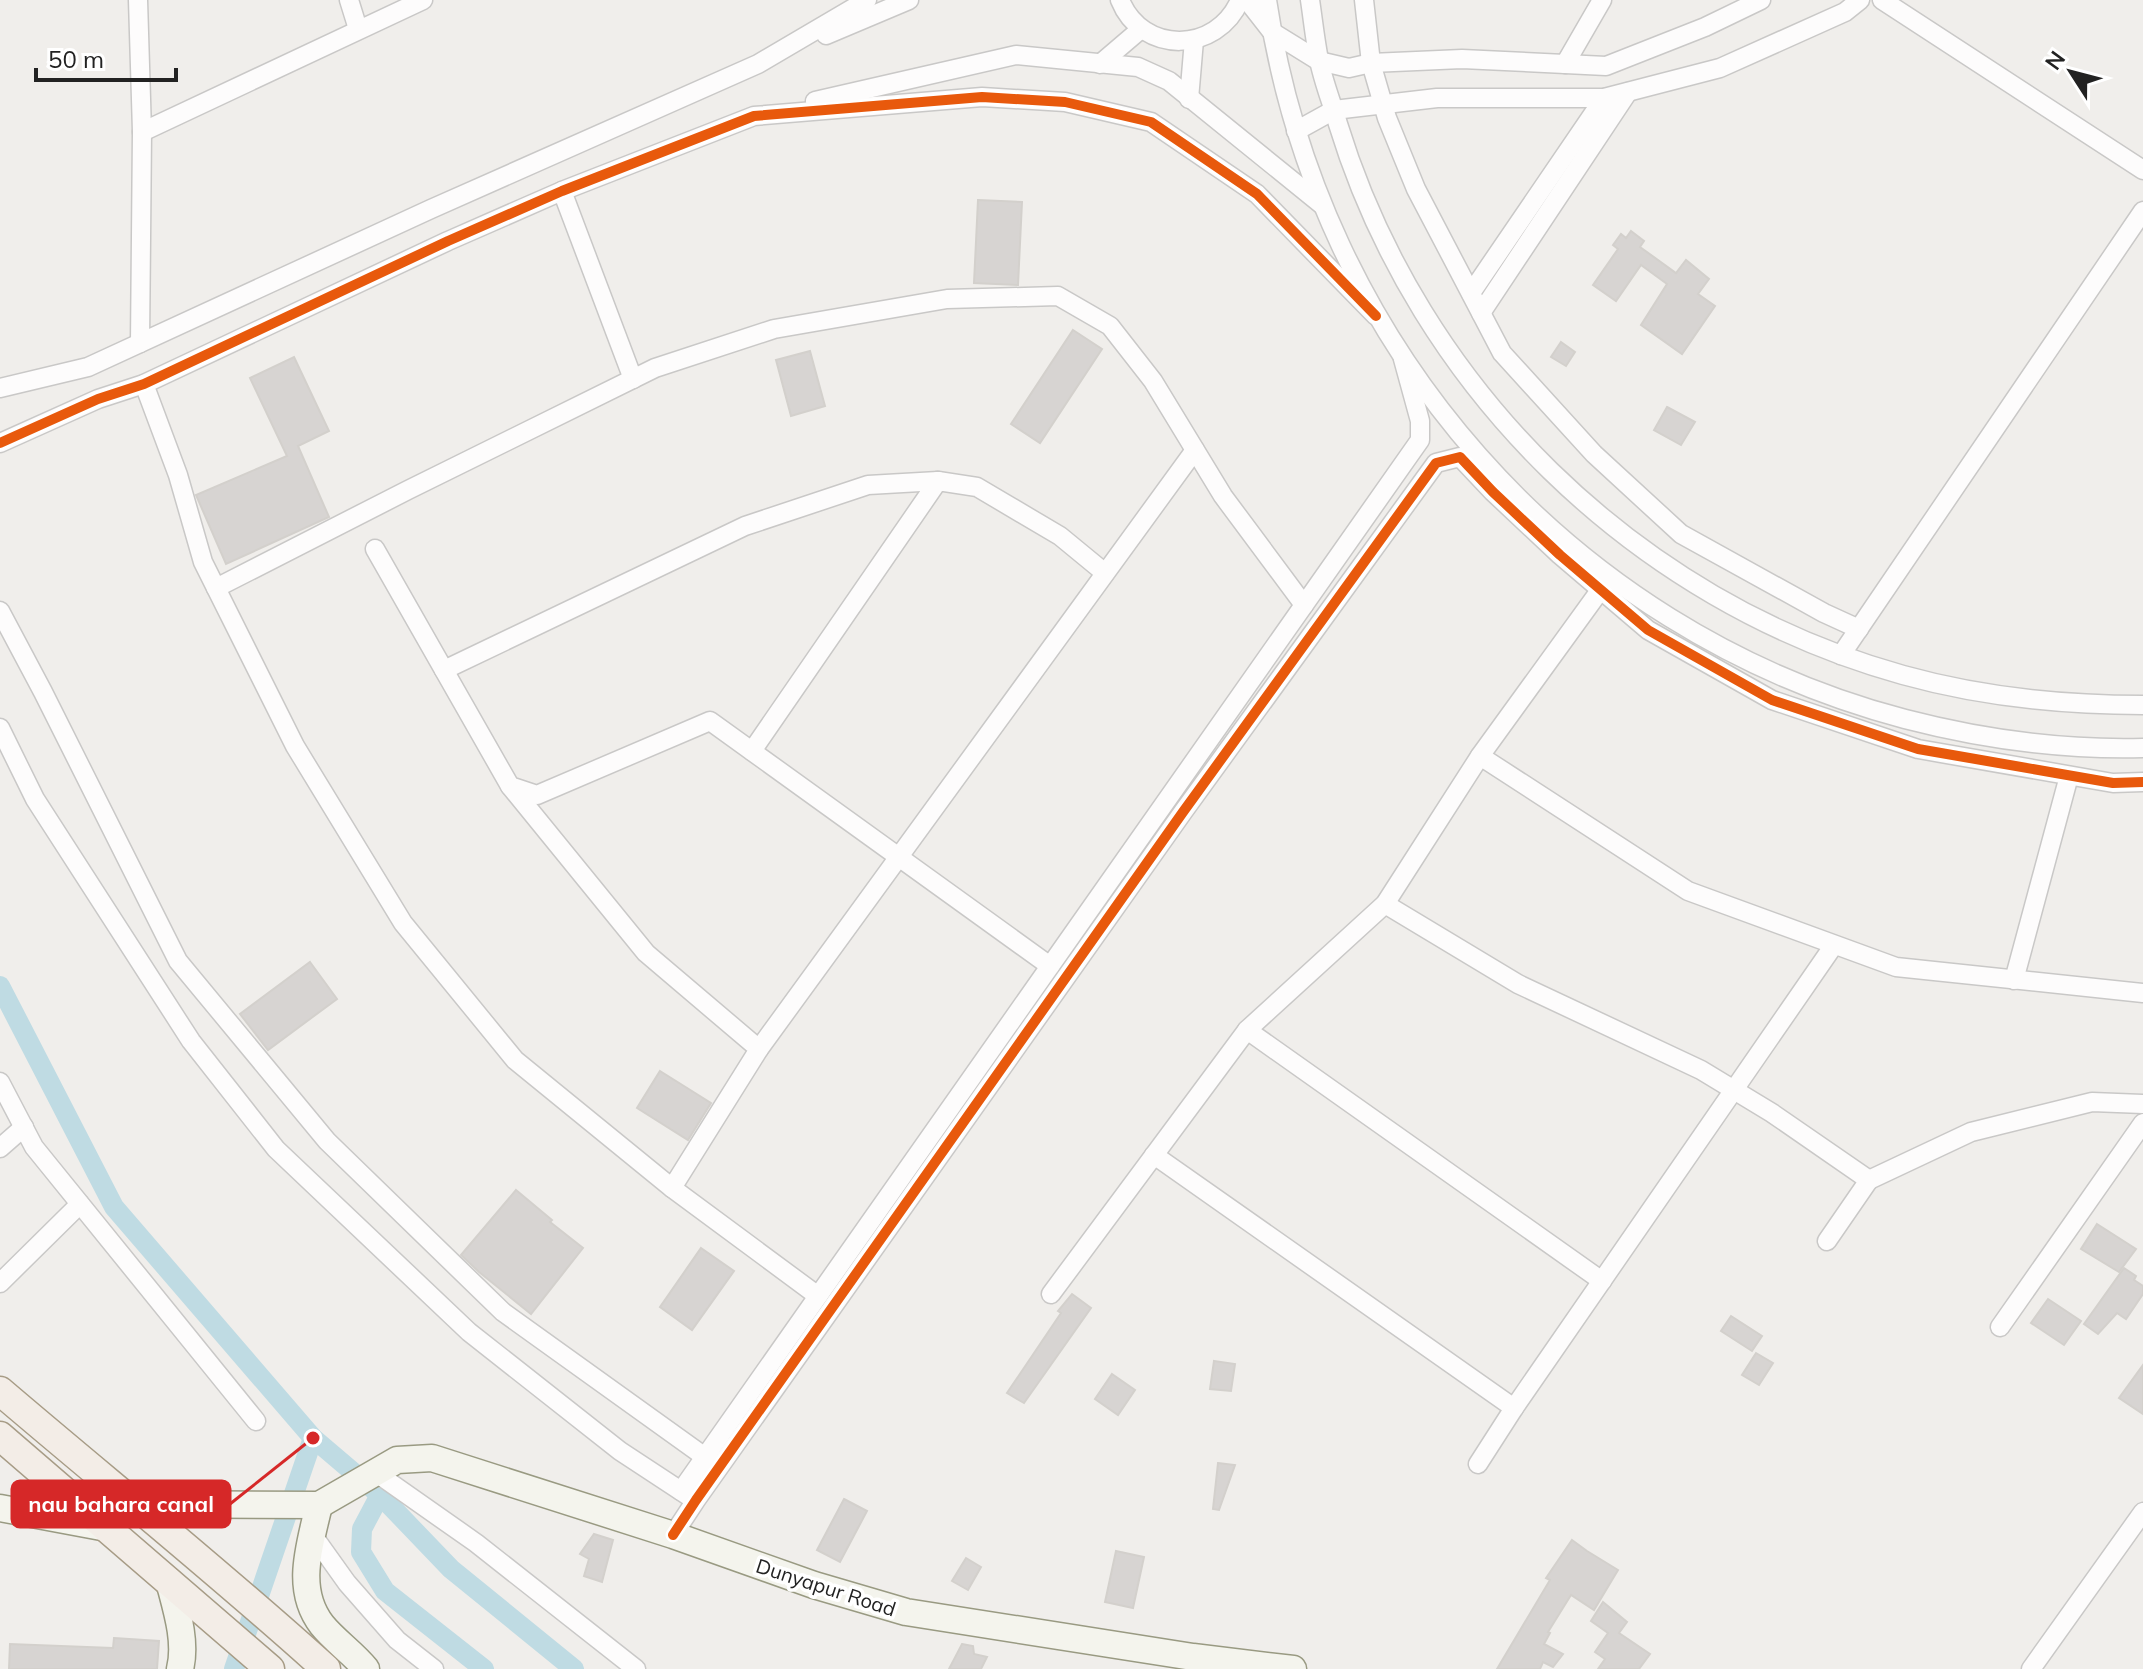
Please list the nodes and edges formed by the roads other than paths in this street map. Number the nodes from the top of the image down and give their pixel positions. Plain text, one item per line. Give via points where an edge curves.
1 (138, 0) edge
2 (349, 0) edge
3 (423, 0) edge
4 (865, 0) edge
5 (909, 0) edge
6 (1120, 0) edge
7 (1240, 0) edge
8 (1247, 0) edge
9 (1267, 0) edge
10 (1310, 0) edge
11 (1364, 0) edge
12 (1602, 0) edge
13 (1761, 0) edge
14 (1860, 0) edge
15 (1882, 0) edge
16 (358, 29) junction
17 (1141, 29) junction
18 (1272, 32) junction
19 (1194, 40) junction
20 (1319, 61) junction
21 (1371, 63) junction
22 (758, 64) junction
23 (1100, 64) junction
24 (1565, 64) junction
25 (1628, 92) junction
26 (1604, 98) junction
27 (1189, 99) junction
28 (1383, 105) junction
29 (1334, 110) junction
30 (754, 116) junction
31 (1296, 131) junction
32 (142, 132) junction
33 (2143, 170) edge
34 (562, 191) junction
35 (1323, 206) junction
36 (2143, 211) edge
37 (1471, 293) junction
38 (1481, 313) junction
39 (1376, 316) junction
40 (140, 343) junction
41 (1403, 359) junction
42 (88, 367) junction
43 (633, 379) junction
44 (144, 384) junction
45 (0, 388) edge
46 (98, 399) junction
47 (0, 443) edge
48 (1195, 450) junction
49 (938, 481) junction
50 (375, 549) dead end
51 (1105, 573) junction
52 (216, 588) junction
53 (1601, 589) junction
54 (1304, 605) junction
55 (0, 611) edge
56 (1859, 629) junction
57 (1841, 655) junction
58 (444, 670) junction
59 (2143, 705) edge
60 (0, 728) edge
61 (2143, 748) edge
62 (752, 751) junction
63 (1480, 756) junction
64 (2069, 776) junction
65 (2143, 782) edge
66 (510, 786) junction
67 (899, 857) junction
68 (1385, 904) junction
69 (1834, 945) junction
70 (1050, 966) junction
71 (2014, 980) junction
72 (2143, 993) edge
73 (1247, 1030) junction
74 (759, 1049) junction
75 (0, 1082) edge
76 (1734, 1090) junction
77 (2143, 1104) edge
78 (2143, 1123) edge
79 (24, 1127) junction
80 (0, 1148) edge
81 (1154, 1155) junction
82 (1869, 1180) junction
83 (672, 1188) junction
84 (80, 1204) junction
85 (1827, 1241) dead end
86 (1602, 1281) junction
87 (0, 1283) edge
88 (1051, 1294) dead end
89 (818, 1296) junction
90 (2000, 1327) dead end
91 (0, 1391) edge
92 (1514, 1408) junction
93 (256, 1421) dead end
94 (0, 1436) edge
95 (712, 1462) junction
96 (1478, 1464) dead end
97 (375, 1472) junction
98 (688, 1496) junction
99 (318, 1502) junction
100 (132, 1504) junction
101 (0, 1508) edge
102 (2143, 1512) edge
103 (107, 1528) junction
104 (312, 1534) junction
105 (673, 1535) junction
106 (169, 1581) junction
107 (266, 1666) edge
108 (180, 1669) edge
109 (326, 1669) edge
110 (366, 1669) edge
111 (434, 1669) edge
112 (636, 1669) edge
113 (1293, 1669) edge
114 (2031, 1669) edge

1 - 32 street
2 - 16 street
3 - 16 street
4 - 22 street
5 - 22 street
6 - 17 street
7 - 19 street via 1220,28
8 - 18 street
9 - 18 street
10 - 20 street
11 - 21 street
12 - 24 street
13 - 24 street via 1606,66
14 - 25 street via 1845,12 1720,68
15 - 33 street
16 - 32 street
17 - 19 street via 1166,40
17 - 23 street
18 - 20 street
18 - 31 street
19 - 27 street
20 - 21 street via 1349,68
20 - 29 street
21 - 24 street via 1462,59
21 - 28 street
22 - 40 street
23 - 27 street via 1138,67 1169,81
23 - 30 street via 1016,55
25 - 26 street
25 - 38 street
26 - 28 street via 1437,98
26 - 37 street
27 - 35 street
28 - 29 street
28 - 37 street via 1416,189
29 - 31 street
29 - 57 street via 1363,194 1406,284 1460,368 1524,445 1596,513 1676,573 1763,622
30 - 34 street
30 - 39 street via 982,97 1065,102 1151,122 1257,194
31 - 35 street
32 - 40 street
34 - 43 street
34 - 44 street
35 - 39 street
36 - 56 street
37 - 38 street
38 - 56 street via 1502,353 1594,454 1681,534
39 - 41 street
40 - 42 street
41 - 54 street via 1420,440
41 - 61 street via 1463,440 1533,513 1652,607 1729,651 1833,697 1930,725 2029,743
42 - 45 street
42 - 46 street
43 - 48 street via 774,329 947,299 1058,296 1110,326 1153,381
43 - 52 street
44 - 46 street
44 - 52 street
46 - 47 street
48 - 51 street
48 - 54 street
49 - 51 street via 977,487 1060,536
49 - 58 street via 868,485 745,526
49 - 62 street
50 - 58 street
51 - 67 street
52 - 83 street via 295,746 403,923 515,1060
53 - 63 street
53 - 64 street via 1648,630 1772,700 1918,749
53 - 95 street via 1460,457 1436,463
54 - 70 street
55 - 95 street via 178,961 327,1141 503,1312
56 - 57 street
57 - 59 street via 1902,675 2000,696
58 - 66 street
60 - 98 street via 35,799 191,1041 276,1149 469,1332 620,1451
62 - 66 street via 710,721 537,795
62 - 67 street
63 - 68 street
63 - 69 street via 1688,891
64 - 65 street
64 - 71 street
66 - 74 street via 646,953
67 - 70 street
67 - 74 street
68 - 73 street
68 - 76 street via 1518,984
69 - 71 street via 1896,967
69 - 76 street
70 - 89 street
71 - 72 street
73 - 81 street
73 - 86 street
74 - 83 street
75 - 79 street
76 - 82 street
76 - 86 street
77 - 82 street via 2092,1102 1971,1132
78 - 90 street
79 - 80 street
79 - 84 street
81 - 88 street
81 - 92 street
82 - 85 street
83 - 89 street
84 - 87 street
84 - 93 street
86 - 92 street
89 - 95 street
91 - 100 main road
92 - 96 street
94 - 103 main road
95 - 98 street
97 - 99 main road, Dunyapur Road
97 - 105 main road, Dunyapur Road via 397,1460 432,1458
97 - 112 street via 476,1543
98 - 105 street
99 - 100 main road
99 - 104 main road
100 - 109 main road
101 - 103 main road
102 - 114 street
103 - 106 main road
104 - 110 main road via 306,1565 309,1600 324,1627
104 - 111 street via 397,1640
105 - 113 main road, Dunyapur Road via 906,1612
106 - 107 main road
106 - 108 main road via 178,1618

